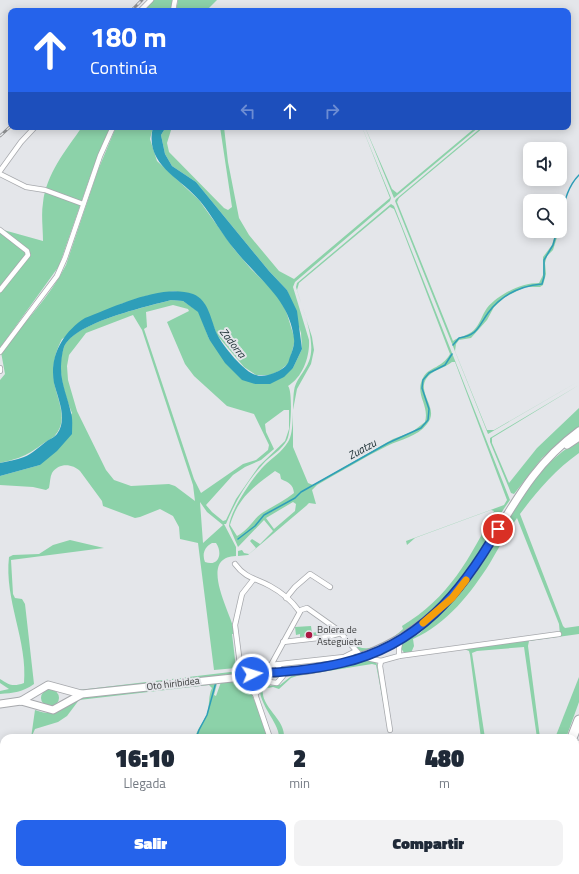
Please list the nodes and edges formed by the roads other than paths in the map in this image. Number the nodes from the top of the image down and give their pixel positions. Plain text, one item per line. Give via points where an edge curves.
1 (151, 0) edge
2 (143, 8) edge
3 (31, 130) edge
4 (112, 130) edge
5 (0, 171) edge
6 (0, 174) edge
7 (83, 204) junction
8 (0, 230) edge
9 (0, 290) edge
10 (0, 352) edge
11 (579, 431) edge
12 (579, 437) edge
13 (531, 478) junction
14 (235, 564) dead end
15 (253, 580) junction
16 (330, 587) dead end
17 (286, 598) junction
18 (299, 611) junction
19 (341, 633) junction
20 (559, 634) dead end
21 (401, 638) junction
22 (283, 642) junction
23 (389, 645) junction
24 (399, 648) junction
25 (356, 651) junction
26 (376, 651) junction
27 (399, 656) junction
28 (362, 657) junction
29 (380, 660) junction
30 (271, 665) junction
31 (277, 665) junction
32 (283, 672) junction
33 (264, 673) junction
34 (240, 675) junction
35 (269, 682) junction
36 (42, 689) junction
37 (60, 689) junction
38 (82, 694) junction
39 (256, 694) junction
40 (21, 701) junction
41 (0, 704) edge
42 (62, 704) junction
43 (42, 707) junction
44 (579, 720) edge
45 (390, 730) dead end
46 (269, 734) edge
47 (574, 734) edge

1 - 2 street
3 - 5 street
4 - 7 street
6 - 7 street via 26,187 45,190
7 - 10 street via 66,258 57,276
8 - 9 street via 27,251 28,255
11 - 13 street via 555,450
12 - 13 street via 556,453
13 - 21 street, Oto hiribidea via 461,586 428,620
14 - 15 street
15 - 17 street via 270,586
15 - 34 street via 242,594 235,625
16 - 17 street via 310,574
17 - 18 street
18 - 19 street via 307,608
18 - 22 street
19 - 22 street
19 - 25 street
20 - 27 street
21 - 23 street, Oto hiribidea
21 - 24 street
22 - 30 street
23 - 24 street
23 - 26 street, Oto hiribidea
24 - 27 street
25 - 28 street
25 - 31 street, Oto hiribidea via 344,657
26 - 28 street, Oto hiribidea
26 - 29 street
27 - 29 street
28 - 29 street
28 - 32 street, Oto hiribidea via 318,668
29 - 45 street
30 - 31 street, Oto hiribidea
30 - 33 street
30 - 34 street, Oto hiribidea
31 - 32 street
32 - 33 street, Oto hiribidea
32 - 35 street via 281,680
33 - 34 street, Oto hiribidea
33 - 35 street
34 - 35 street
34 - 38 street, Oto hiribidea
34 - 39 street
35 - 39 street
36 - 37 street, Oto hiribidea via 52,685
36 - 40 street, Oto hiribidea
36 - 43 street via 38,696
37 - 38 street, Oto hiribidea
37 - 42 street via 63,694
38 - 42 street, Oto hiribidea
39 - 46 street
40 - 41 street, Oto hiribidea
40 - 43 street, Oto hiribidea
42 - 43 street, Oto hiribidea via 53,710
44 - 47 highway

